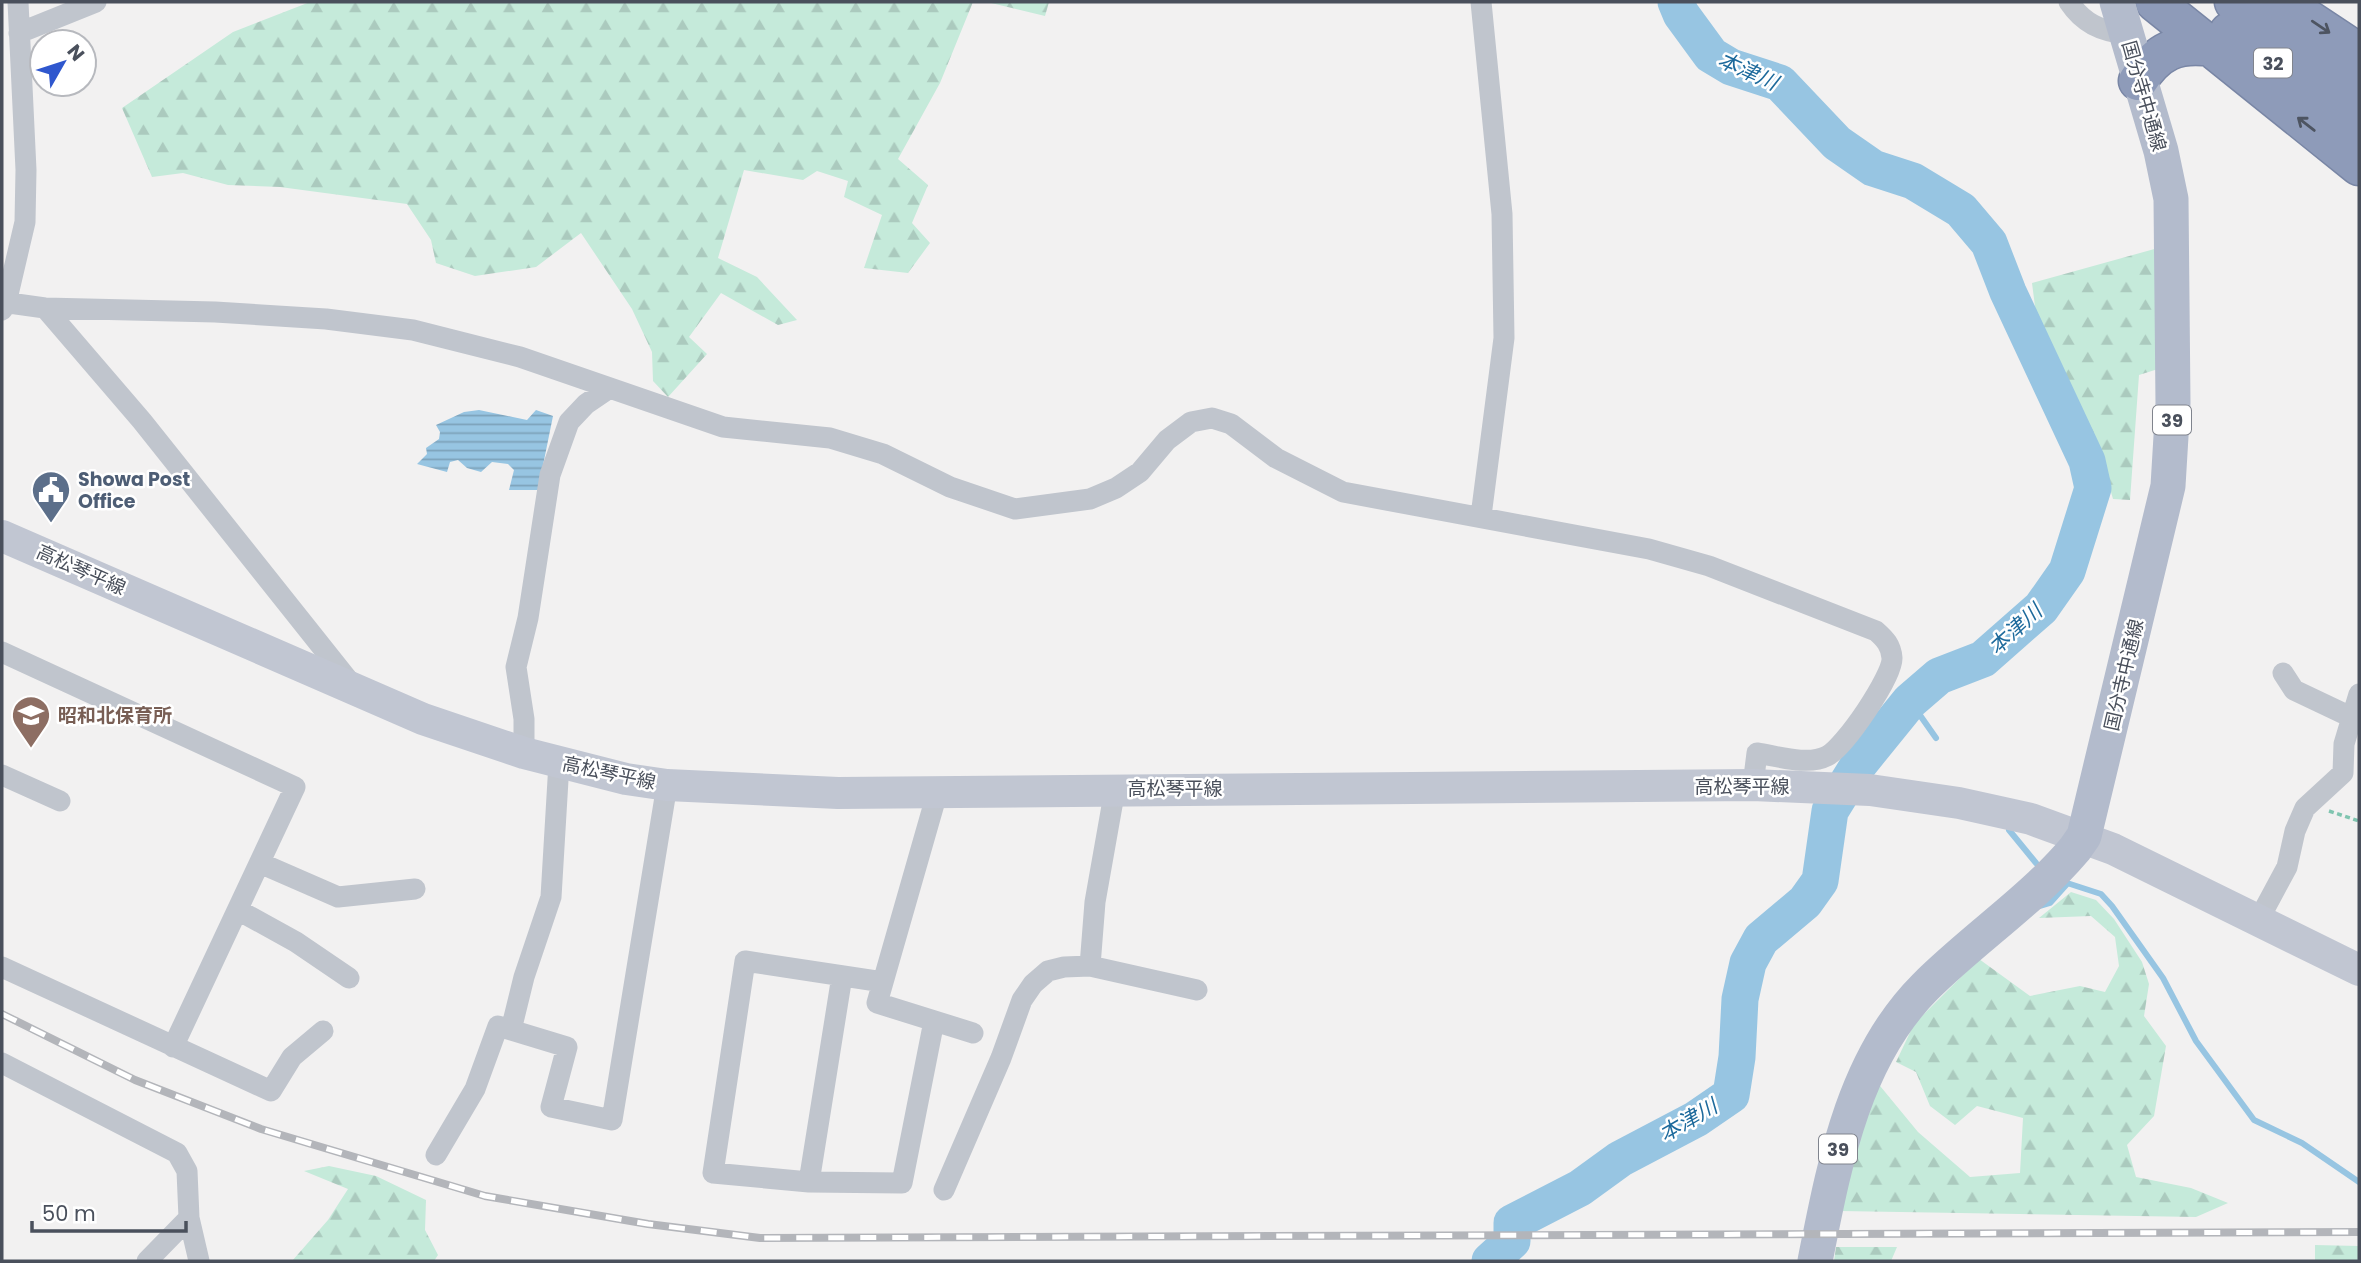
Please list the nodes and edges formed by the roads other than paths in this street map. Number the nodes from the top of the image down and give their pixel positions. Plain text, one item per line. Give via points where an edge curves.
1 (18, 2) edge
2 (96, 2) edge
3 (1481, 2) edge
4 (2069, 2) edge
5 (2155, 2) edge
6 (2188, 2) edge
7 (2234, 2) edge
8 (2282, 2) edge
9 (2121, 18) edge
10 (19, 33) junction
11 (2212, 47) junction
12 (2359, 53) edge
13 (11, 68) edge
14 (2138, 81) junction
15 (2359, 90) edge
16 (2359, 123) edge
17 (2359, 166) edge
18 (3, 305) edge
19 (45, 308) junction
20 (608, 389) junction
21 (1480, 516) junction
22 (2, 536) edge
23 (2, 652) edge
24 (2283, 673) dead end
25 (357, 691) junction
26 (2359, 694) edge
27 (2353, 718) junction
28 (524, 753) junction
29 (2352, 760) edge
30 (559, 763) junction
31 (2, 775) edge
32 (667, 785) junction
33 (1753, 785) junction
34 (1115, 789) junction
35 (938, 790) junction
36 (60, 801) dead end
37 (2084, 836) junction
38 (260, 863) junction
39 (415, 889) dead end
40 (238, 910) junction
41 (2258, 921) junction
42 (1090, 966) junction
43 (2, 967) edge
44 (2359, 970) edge
45 (842, 976) junction
46 (349, 978) dead end
47 (883, 982) junction
48 (1197, 990) dead end
49 (934, 1021) junction
50 (511, 1030) junction
51 (323, 1031) dead end
52 (973, 1033) dead end
53 (173, 1046) junction
54 (2, 1063) edge
55 (436, 1155) dead end
56 (809, 1182) junction
57 (944, 1189) dead end
58 (189, 1217) junction
59 (147, 1261) edge
60 (199, 1261) edge
61 (1815, 1261) edge

1 - 10 street
2 - 10 street
3 - 21 street via 1502,214 1504,338
4 - 9 street via 2078,16 2103,32
5 - 11 highway
6 - 16 highway, 32
7 - 15 highway, 32
8 -> 12 highway
9 - 14 main road, 国分寺中通線 / 39
10 - 13 street
11 - 14 highway via 2190,44 2166,51
17 -> 11 highway
13 - 18 street via 26,170 24,222
14 - 37 main road, 国分寺中通線 / 39 via 2171,199 2174,403 2169,472
18 - 19 street
19 - 20 street via 228,313 413,330 520,357
19 - 25 street via 142,421
20 - 21 street via 723,427 830,439 883,454 950,487 1015,509 1090,499 1116,488 1140,472 1167,440 1191,422 1212,418 1231,424 1276,458 1343,492
20 - 28 street via 569,422 550,475 516,667
21 - 33 street via 1648,549 1709,566 1876,631 1888,642 1892,660 1888,677 1839,747 1827,757 1812,760 1757,753
22 - 25 main road, 高松琴平線
23 - 38 street via 295,787
24 - 27 street via 2294,690
25 - 28 main road, 高松琴平線
26 - 27 street
27 - 29 street via 2344,744
28 - 30 main road, 高松琴平線
29 - 41 street via 2312,801 2295,831 2287,867
30 - 32 main road, 高松琴平線
30 - 50 street via 551,897
31 - 36 street
32 - 35 main road, 高松琴平線 via 838,793
32 - 50 street via 612,1120 551,1107 567,1047
33 - 34 main road, 高松琴平線
33 - 37 main road, 高松琴平線 via 1870,790 2004,812
34 - 35 main road, 高松琴平線
34 - 42 street via 1095,902
35 - 47 street
37 - 41 main road, 高松琴平線
37 - 61 main road, 国分寺中通線 / 39 via 2063,863 1924,988 1901,1015 1864,1083 1839,1145
38 - 39 street via 338,897
38 - 40 street
40 - 46 street
40 - 53 street
41 - 44 main road, 高松琴平線
42 - 48 street
42 - 57 street via 1048,971 1022,1000
43 - 53 street
45 - 47 street
45 - 56 street
45 - 56 street via 745,961 713,1173
47 - 49 street via 877,1003
49 - 52 street
49 - 56 street via 902,1183
50 - 55 street via 498,1026 475,1089
51 - 53 street via 292,1057 271,1091
54 - 58 street via 177,1153 187,1171
58 - 59 street
58 - 60 street

